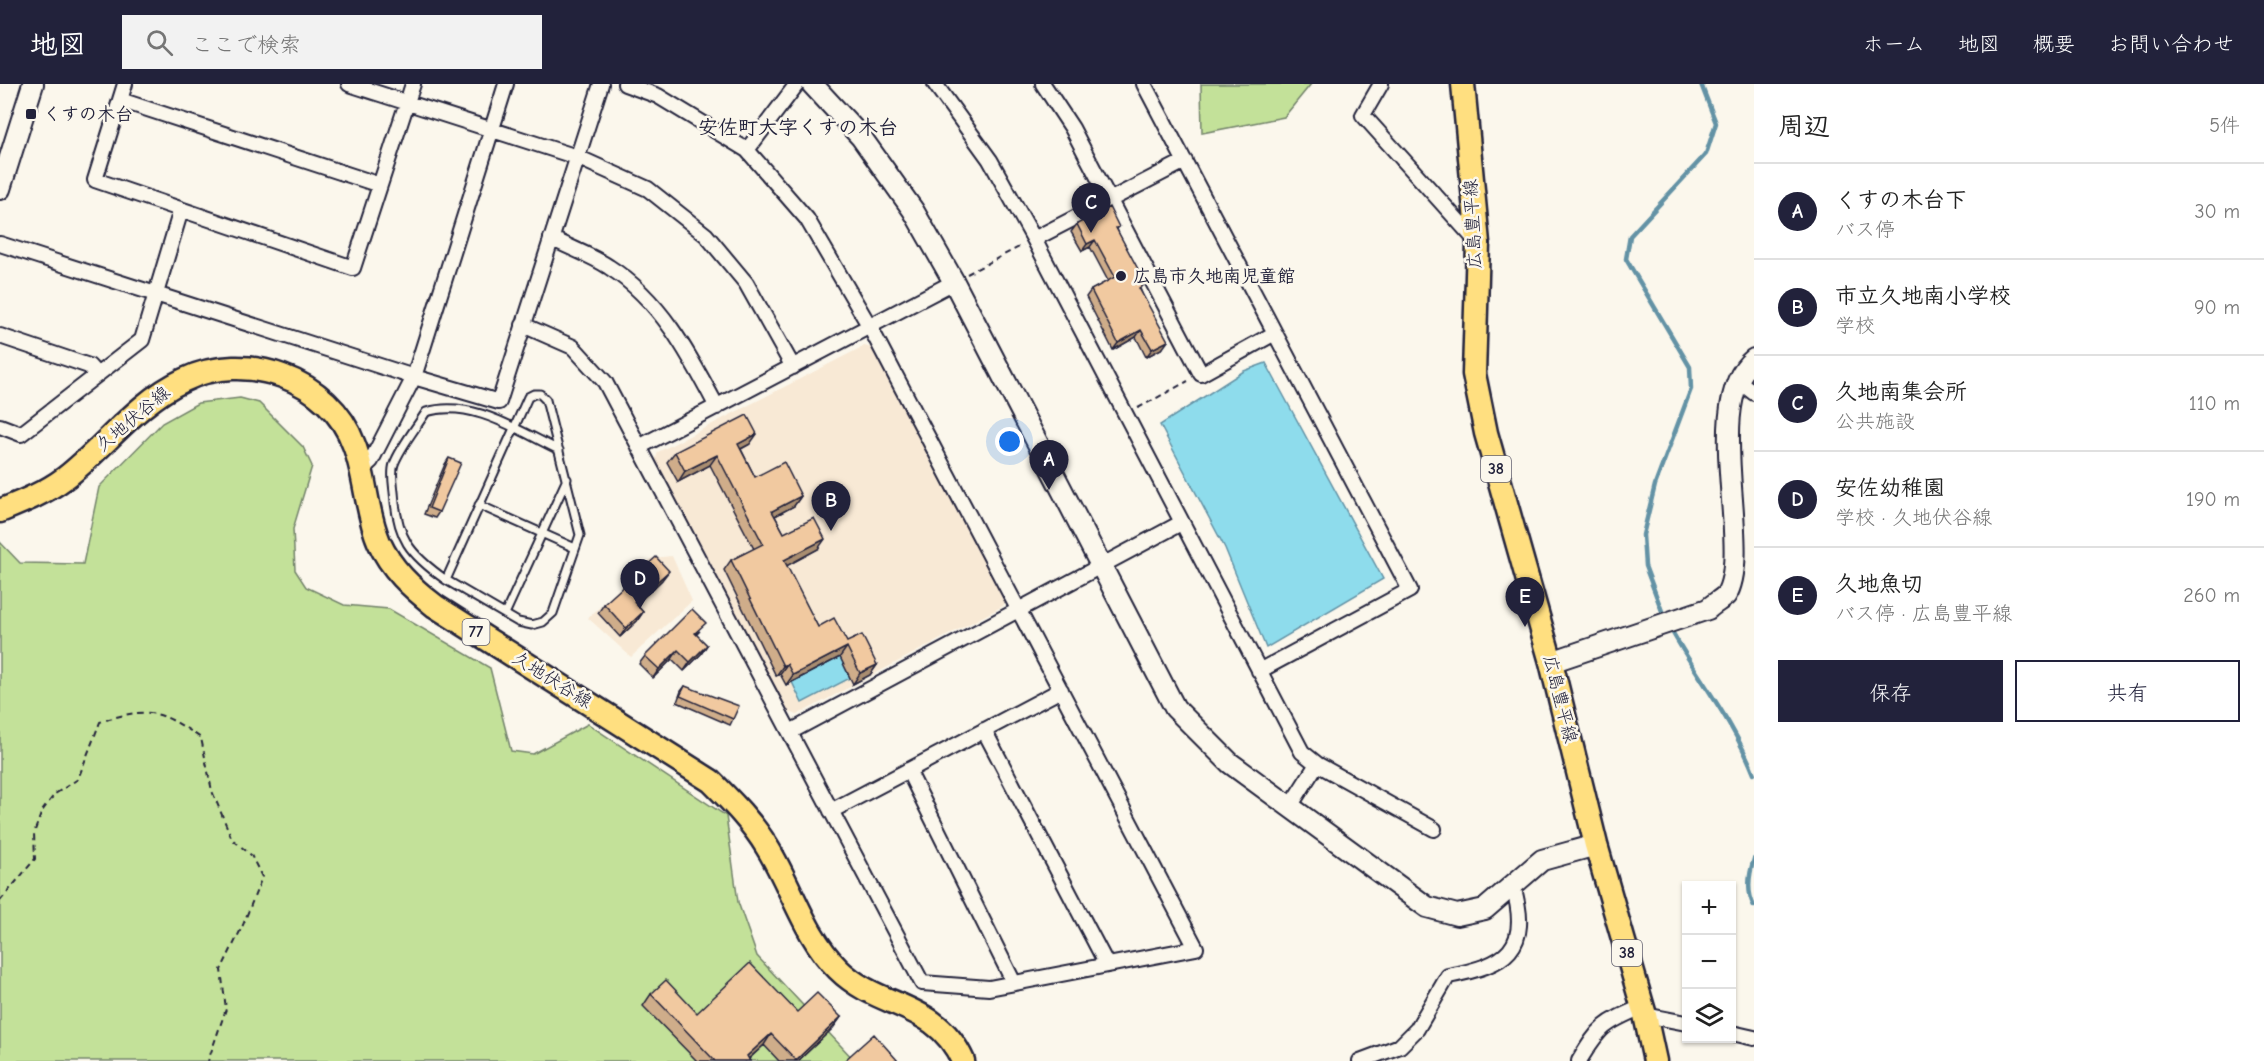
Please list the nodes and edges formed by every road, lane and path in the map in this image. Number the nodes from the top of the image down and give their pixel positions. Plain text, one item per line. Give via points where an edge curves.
1 (33, 84) edge
2 (125, 84) edge
3 (350, 84) edge
4 (412, 84) edge
5 (506, 84) edge
6 (601, 84) edge
7 (625, 84) edge
8 (797, 84) edge
9 (812, 84) edge
10 (935, 84) edge
11 (1042, 84) edge
12 (1144, 84) edge
13 (1381, 84) edge
14 (1463, 84) edge
15 (120, 100) junction
16 (407, 102) junction
17 (492, 130) junction
18 (747, 150) junction
19 (577, 158) junction
20 (1185, 161) junction
21 (380, 185) junction
22 (0, 189) edge
23 (1109, 200) junction
24 (181, 210) junction
25 (551, 238) junction
26 (1030, 241) junction
27 (1478, 243) junction
28 (0, 244) edge
29 (958, 279) junction
30 (156, 294) junction
31 (523, 326) junction
32 (870, 327) junction
33 (1275, 333) junction
34 (0, 336) edge
35 (1754, 359) edge
36 (793, 367) junction
37 (97, 375) junction
38 (414, 377) junction
39 (1194, 377) dead end
40 (1747, 388) edge
41 (717, 407) junction
42 (1131, 412) dead end
43 (0, 426) edge
44 (513, 429) junction
45 (639, 447) junction
46 (559, 450) junction
47 (362, 469) junction
48 (567, 479) junction
49 (479, 505) junction
50 (0, 511) edge
51 (1181, 523) junction
52 (542, 533) junction
53 (575, 548) junction
54 (1101, 567) junction
55 (446, 580) junction
56 (1020, 611) junction
57 (505, 614) junction
58 (1551, 662) junction
59 (1259, 671) junction
60 (1061, 690) junction
61 (984, 730) junction
62 (790, 732) junction
63 (1317, 764) junction
64 (908, 770) junction
65 (1289, 808) junction
66 (831, 811) junction
67 (1434, 829) dead end
68 (1596, 845) junction
69 (1513, 886) junction
70 (0, 901) edge
71 (1107, 965) junction
72 (1014, 983) junction
73 (1643, 1011) junction
74 (1682, 1022) edge
75 (1736, 1034) edge
76 (1754, 1038) edge
77 (208, 1061) edge
78 (963, 1061) edge
79 (1360, 1061) edge
80 (1579, 1061) edge
81 (1655, 1061) edge

1 - 22 street
2 - 15 street
3 - 16 street
4 - 16 street
5 - 17 street
6 - 19 street
7 - 18 street via 658,96
8 - 18 street
9 - 29 street via 861,137
10 - 26 street via 990,160
11 - 23 street via 1071,128
12 - 20 street
13 - 27 street via 1363,115
14 - 27 main road, 広島豊平線 / 38
15 - 21 street
15 - 24 street via 95,180
16 - 17 street
16 - 21 street
17 - 19 street
17 - 38 street
18 - 32 street via 807,219
19 - 25 street
19 - 36 street via 648,189 705,235 746,283
20 - 23 street
20 - 33 street
21 - 24 street via 353,268
23 - 26 street
23 - 33 street via 1201,374
24 - 30 street
25 - 31 street
25 - 41 street via 609,267 653,303 687,350
26 - 29 path
26 - 51 street
27 - 58 main road, 広島豊平線 / 38 via 1474,374 1486,433
28 - 30 street
29 - 32 street
29 - 54 street
30 - 37 street via 142,340
30 - 38 street
31 - 38 street via 499,402
31 - 45 street via 573,347 605,382
32 - 36 street
32 - 56 street
33 - 59 street via 1410,590
34 - 37 street via 89,366
35 - 40 street via 1749,363
36 - 41 street
37 - 43 street via 21,434
38 - 47 street via 371,461
39 - 42 path
40 - 58 street via 1731,412 1737,571 1726,594 1707,609
41 - 45 street
44 - 46 lane
44 - 46 lane via 528,397 540,394 546,400
44 - 49 lane
44 - 55 lane via 482,413 441,407 426,412 394,464 398,524 419,561
45 - 62 street
46 - 48 lane
47 - 50 main road, 久地伏谷線 / 77 via 354,442 339,416 312,391 281,374 242,366 209,370 164,390 65,478
47 - 78 main road, 久地伏谷線 / 77 via 378,540 393,567 412,588 711,782 740,809 768,847 813,938 837,968 857,987 923,1016 946,1032
48 - 52 lane
48 - 53 lane via 579,525
49 - 52 lane
49 - 55 lane
51 - 54 street
51 - 59 street
52 - 53 lane
52 - 57 lane
53 - 57 lane via 553,613 532,625
54 - 56 street
54 - 65 street via 1175,708 1230,763
55 - 57 lane
56 - 60 street
56 - 62 street
58 - 68 main road, 広島豊平線 / 38
59 - 63 street via 1302,752
60 - 61 street
60 - 71 street via 1196,948
61 - 64 street
61 - 71 street
62 - 66 street
63 - 65 street
63 - 67 street
64 - 66 street
64 - 72 street
65 - 69 street via 1427,907 1456,915 1485,909
66 - 72 street via 922,983 988,988
68 - 69 street via 1542,860
68 - 73 main road, 広島豊平線 / 38
69 - 79 street via 1520,910 1516,942 1507,954 1493,965 1448,976 1417,1029 1400,1046
70 - 77 path via 35,859 34,833 42,811 55,794 78,779 100,722 130,712 167,716 201,738 212,791 232,839 251,855 262,877 221,970 226,1009
71 - 72 street
73 - 74 street
73 - 80 street via 1616,1018 1597,1031
73 - 81 main road, 広島豊平線 / 38
75 - 76 street

